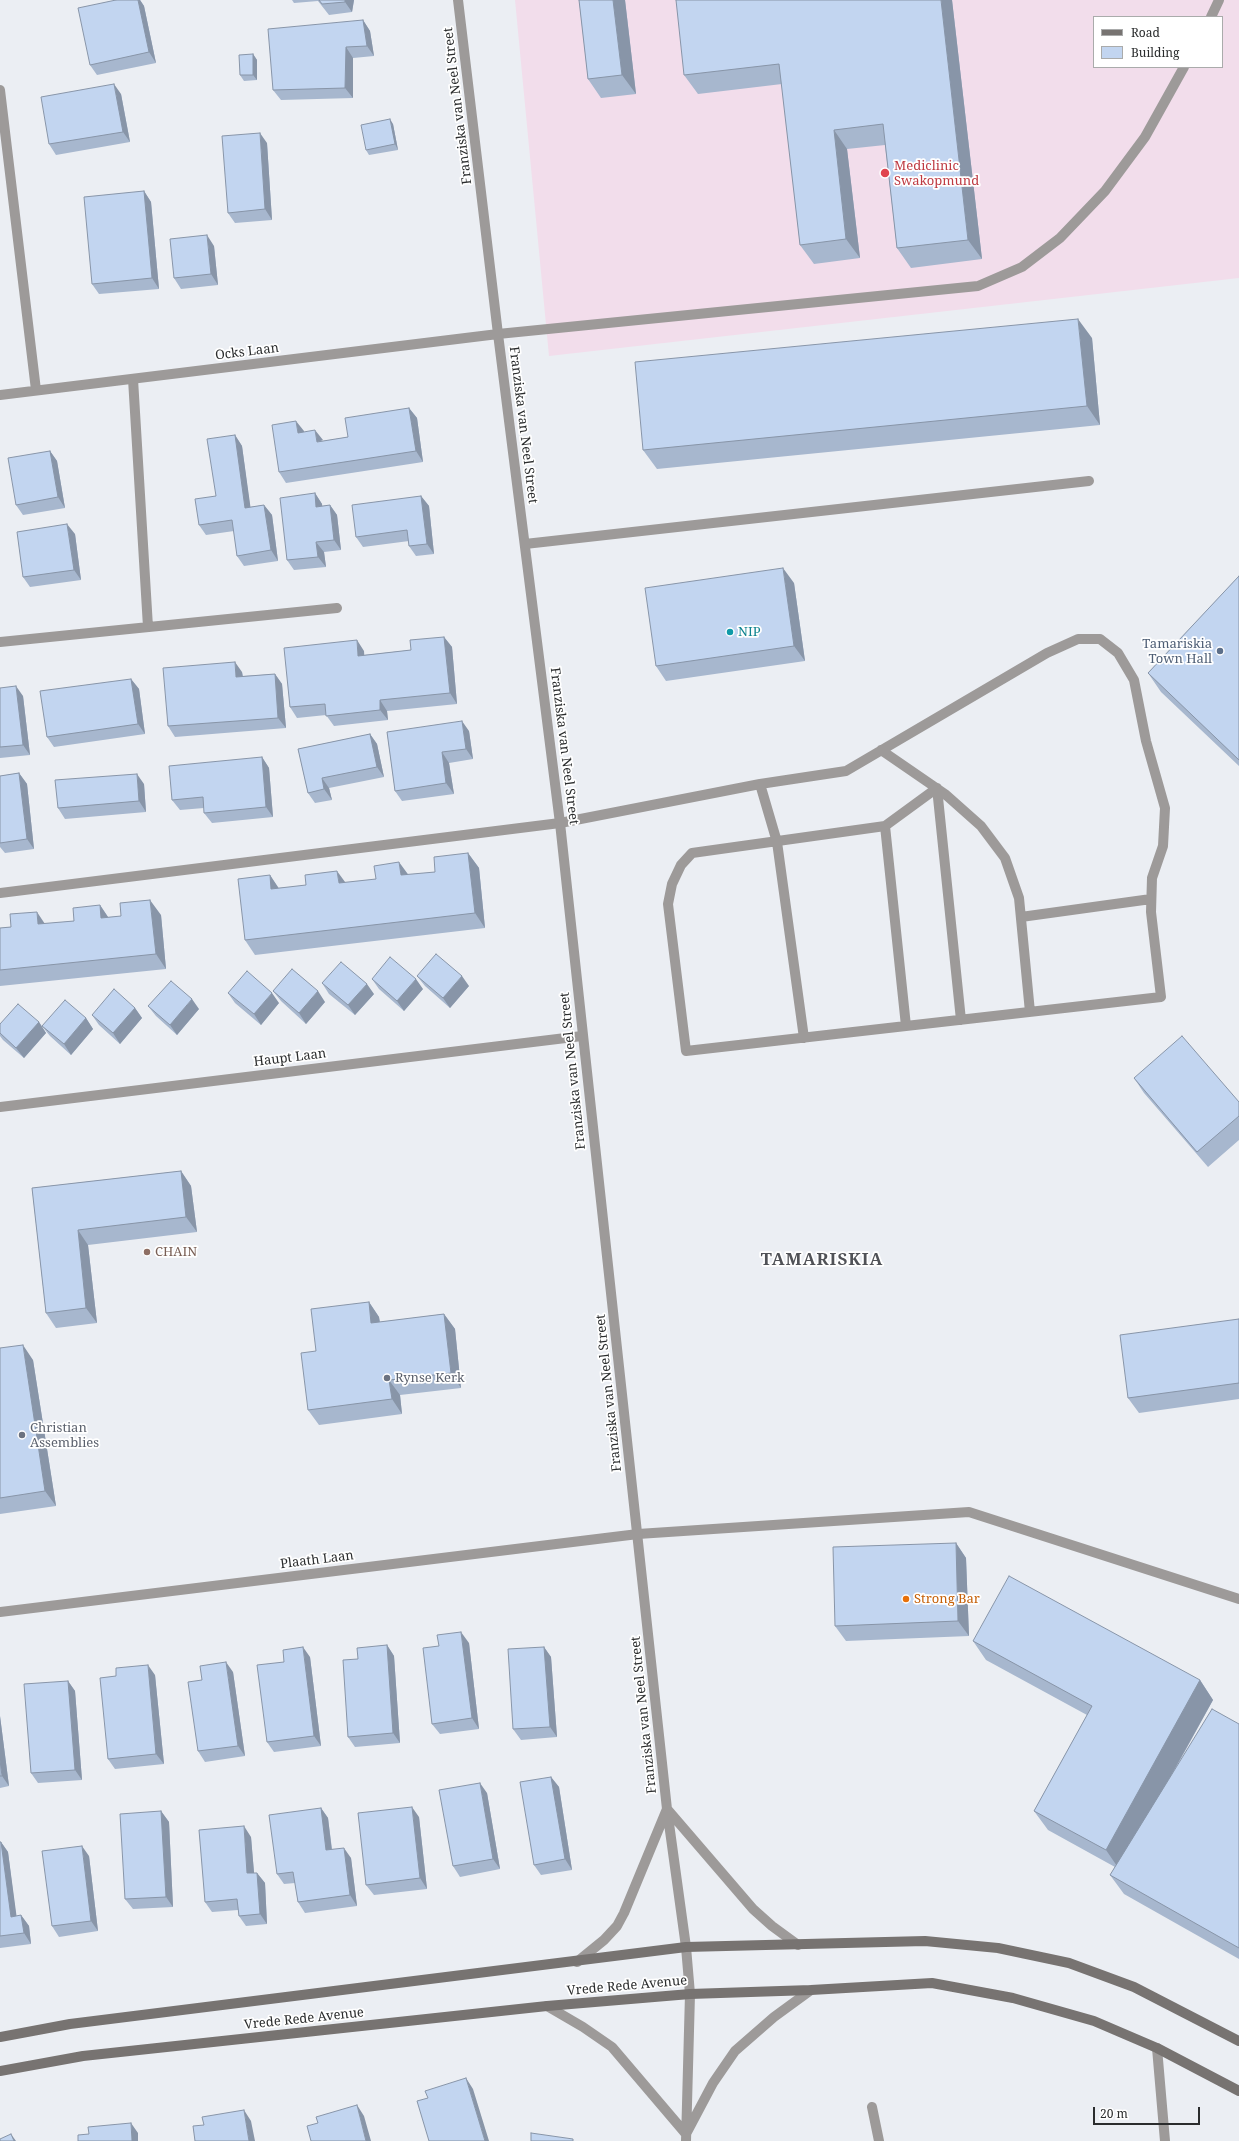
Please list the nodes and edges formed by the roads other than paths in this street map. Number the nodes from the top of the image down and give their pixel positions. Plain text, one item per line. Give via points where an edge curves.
1 (458, 0) edge
2 (1219, 0) edge
3 (1211, 16) edge
4 (1183, 68) edge
5 (0, 90) edge
6 (498, 334) junction
7 (133, 379) junction
8 (36, 390) junction
9 (0, 395) edge
10 (1089, 481) dead end
11 (525, 544) junction
12 (337, 608) dead end
13 (148, 627) junction
14 (0, 642) edge
15 (881, 750) junction
16 (760, 784) junction
17 (937, 788) junction
18 (560, 823) junction
19 (885, 826) junction
20 (776, 842) junction
21 (0, 893) edge
22 (1151, 899) junction
23 (1021, 917) junction
24 (1030, 1012) junction
25 (961, 1020) junction
26 (906, 1026) junction
27 (582, 1036) junction
28 (804, 1038) junction
29 (0, 1107) edge
30 (638, 1534) junction
31 (1239, 1599) edge
32 (0, 1612) edge
33 (667, 1809) junction
34 (798, 1945) junction
35 (686, 1947) junction
36 (577, 1962) junction
37 (811, 1990) junction
38 (690, 1994) junction
39 (547, 2006) junction
40 (0, 2037) edge
41 (1239, 2041) edge
42 (1157, 2048) junction
43 (0, 2071) edge
44 (1239, 2091) edge
45 (872, 2107) dead end
46 (686, 2138) edge
47 (879, 2141) edge
48 (1165, 2141) edge

1 - 6 street, Franziska van Neel Street
2 - 3 street
4 - 6 street, Ocks Laan via 1144,138 1106,191 1060,238 1022,267 978,286
5 - 8 street
6 - 7 street, Ocks Laan
6 - 11 street, Franziska van Neel Street
7 - 8 street, Ocks Laan
7 - 13 street
8 - 9 street, Ocks Laan
10 - 11 street
11 - 18 street, Franziska van Neel Street
12 - 13 street
13 - 14 street
15 - 16 street via 846,771
15 - 17 street
15 - 22 street via 1047,654 1078,639 1100,639 1118,653 1134,680 1146,741 1164,808 1163,846 1152,878
16 - 18 street
16 - 20 street
17 - 19 street
17 - 23 street via 981,826 1005,858 1019,898
17 - 25 street
18 - 21 street
18 - 27 street, Franziska van Neel Street
19 - 20 street
19 - 26 street
20 - 28 street
20 - 28 street via 692,853 681,865 672,884 668,904 686,1051
22 - 23 street
22 - 24 street via 1160,998
23 - 24 street
24 - 25 street
25 - 26 street
26 - 28 street
27 - 29 street, Haupt Laan
27 - 30 street, Franziska van Neel Street
30 - 31 street, Plaath Laan via 969,1512
30 - 32 street, Plaath Laan
30 - 33 street, Franziska van Neel Street
33 - 34 street via 753,1909
33 - 35 street, Franziska van Neel Street
33 - 36 street via 617,1926
34 - 35 street, Vrede Rede Avenue
34 - 41 street, Vrede Rede Avenue via 925,1941 998,1948 1069,1963 1134,1987
35 - 36 street, Vrede Rede Avenue
35 - 38 street, Franziska van Neel Street
36 - 40 street, Vrede Rede Avenue via 70,2024
37 - 38 street, Vrede Rede Avenue
37 - 42 street, Vrede Rede Avenue via 932,1984 1013,1998 1094,2021
37 - 46 street via 774,2017 735,2051 713,2083
38 - 39 street, Vrede Rede Avenue
38 - 46 street, Franziska van Neel Street
39 - 43 street, Vrede Rede Avenue via 83,2056
39 - 46 street via 612,2047
42 - 44 street, Vrede Rede Avenue
42 - 48 street
45 - 47 street

